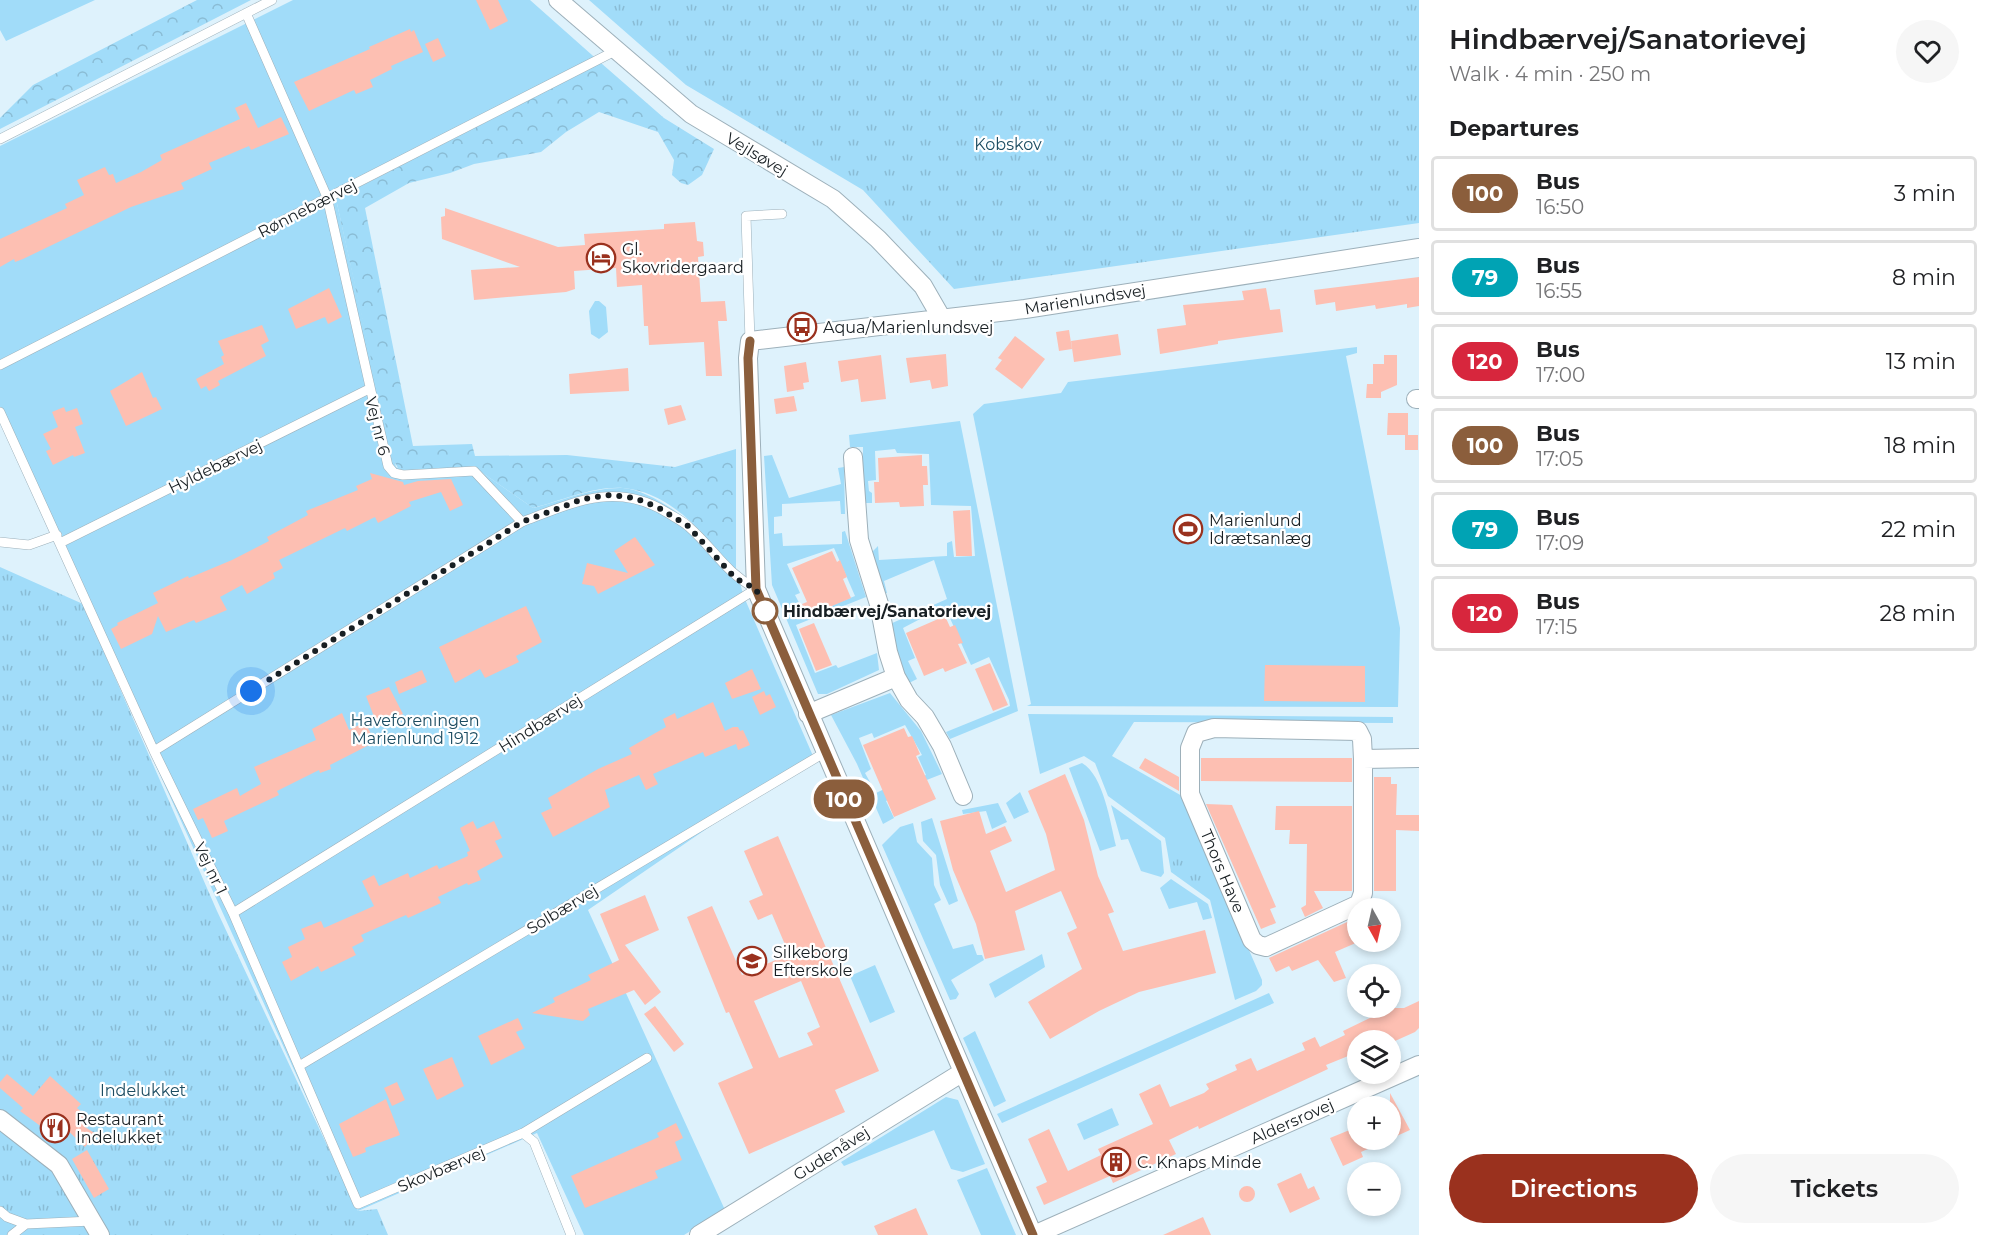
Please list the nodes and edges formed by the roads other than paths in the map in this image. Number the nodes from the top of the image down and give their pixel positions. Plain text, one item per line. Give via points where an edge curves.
1 (272, 0) edge
2 (558, 0) edge
3 (246, 13) junction
4 (615, 51) junction
5 (0, 139) edge
6 (327, 197) junction
7 (782, 214) dead end
8 (1419, 248) edge
9 (942, 319) junction
10 (750, 341) junction
11 (0, 365) edge
12 (369, 389) junction
13 (0, 412) edge
14 (854, 457) dead end
15 (522, 522) junction
16 (58, 539) junction
17 (0, 542) edge
18 (756, 589) junction
19 (896, 677) junction
20 (808, 714) junction
21 (154, 751) junction
22 (824, 753) junction
23 (1413, 758) edge
24 (1363, 759) junction
25 (963, 796) dead end
26 (233, 913) junction
27 (646, 1058) dead end
28 (1419, 1065) edge
29 (299, 1066) junction
30 (963, 1072) junction
31 (0, 1119) edge
32 (523, 1133) junction
33 (358, 1204) joint
34 (0, 1211) edge
35 (26, 1224) junction
36 (96, 1228) edge
37 (12, 1235) edge
38 (571, 1235) edge
39 (699, 1235) edge
40 (1033, 1235) edge

1 - 3 lane
2 - 4 street, Vejlsøvej
3 - 5 lane
3 - 6 lane, Vej nr 6
4 - 6 lane, Rønnebærvej
4 - 9 street, Vejlsøvej via 690,114 833,199 923,286
6 - 11 lane, Rønnebærvej
6 - 12 lane, Vej nr 6
7 - 10 lane via 746,216
8 - 9 street, Marienlundsvej
9 - 10 street, Marienlundsvej
10 - 18 street
12 - 15 lane, Vej nr 6 via 388,466 394,473 474,471
12 - 16 lane, Hyldebærvej
13 - 16 lane, Vej nr 1
14 - 19 street via 859,540
15 - 18 lane via 583,499 610,495 635,498 688,526 735,578
15 - 21 lane
16 - 17 lane, Hyldebærvej via 28,545
16 - 21 lane, Vej nr 1
18 - 20 street
18 - 26 lane, Hindbærvej
19 - 20 street
19 - 25 street via 942,746
20 - 22 street
21 - 26 lane, Vej nr 1
22 - 29 lane, Solbærvej
22 - 30 street
23 - 24 street
24 - 24 street, Thors Have via 1358,731 1214,728 1196,733 1190,748 1190,794 1252,940 1258,945 1266,946 1359,904 1363,893
26 - 29 lane, Vej nr 1
27 - 32 lane, Skovbærvej
28 - 40 street, Aldersrovej
29 - 33 lane, Vej nr 1
30 - 39 street, Gudenåvej
30 - 40 street
31 - 36 street via 59,1165
32 - 33 lane, Skovbærvej
32 - 38 lane via 534,1142
34 - 35 lane
35 - 36 lane
35 - 37 lane

